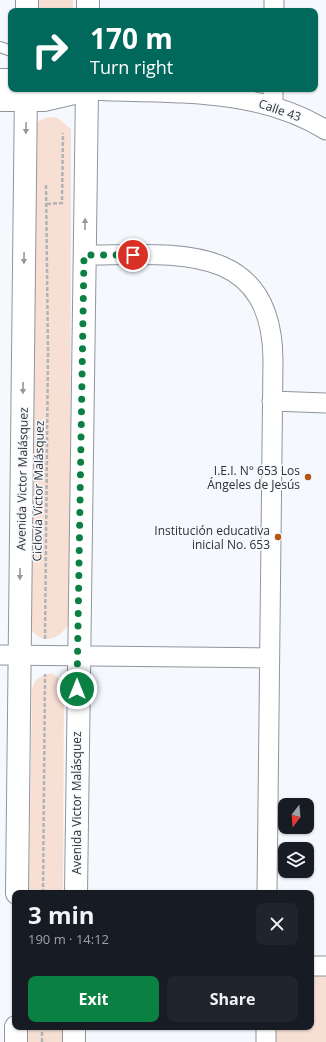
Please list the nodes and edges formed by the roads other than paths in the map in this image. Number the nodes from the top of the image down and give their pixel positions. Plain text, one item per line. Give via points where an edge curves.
1 (74, 92) edge
2 (85, 92) edge
3 (141, 92) edge
4 (26, 95) edge
5 (273, 98) edge
6 (0, 100) edge
7 (326, 130) edge
8 (84, 255) junction
9 (272, 402) junction
10 (326, 403) edge
11 (10, 655) edge
12 (78, 656) junction
13 (269, 658) junction
14 (18, 890) edge
15 (76, 890) edge
16 (267, 890) edge
17 (314, 966) edge
18 (326, 966) edge
19 (16, 1030) edge
20 (74, 1030) edge
21 (266, 1030) edge
22 (16, 1042) edge
23 (74, 1042) edge
24 (266, 1042) edge

1 - 4 main road via 44,100
8 -> 2 main road, Avenida Victor Malásquez
3 - 5 street, Calle 43
4 - 6 main road
4 -> 11 main road, Avenida Victor Malásquez
5 - 7 street, Calle 43
8 - 9 street via 193,257 225,266 241,276 262,304 271,332
8 - 12 main road, Avenida Victor Malásquez
9 - 10 street
9 - 13 street
11 - 12 street
11 - 14 main road, Avenida Victor Malásquez
12 - 13 street
12 - 15 main road, Avenida Victor Malásquez
13 - 16 street
17 - 18 street
19 - 22 main road
20 - 23 main road
21 - 24 street

